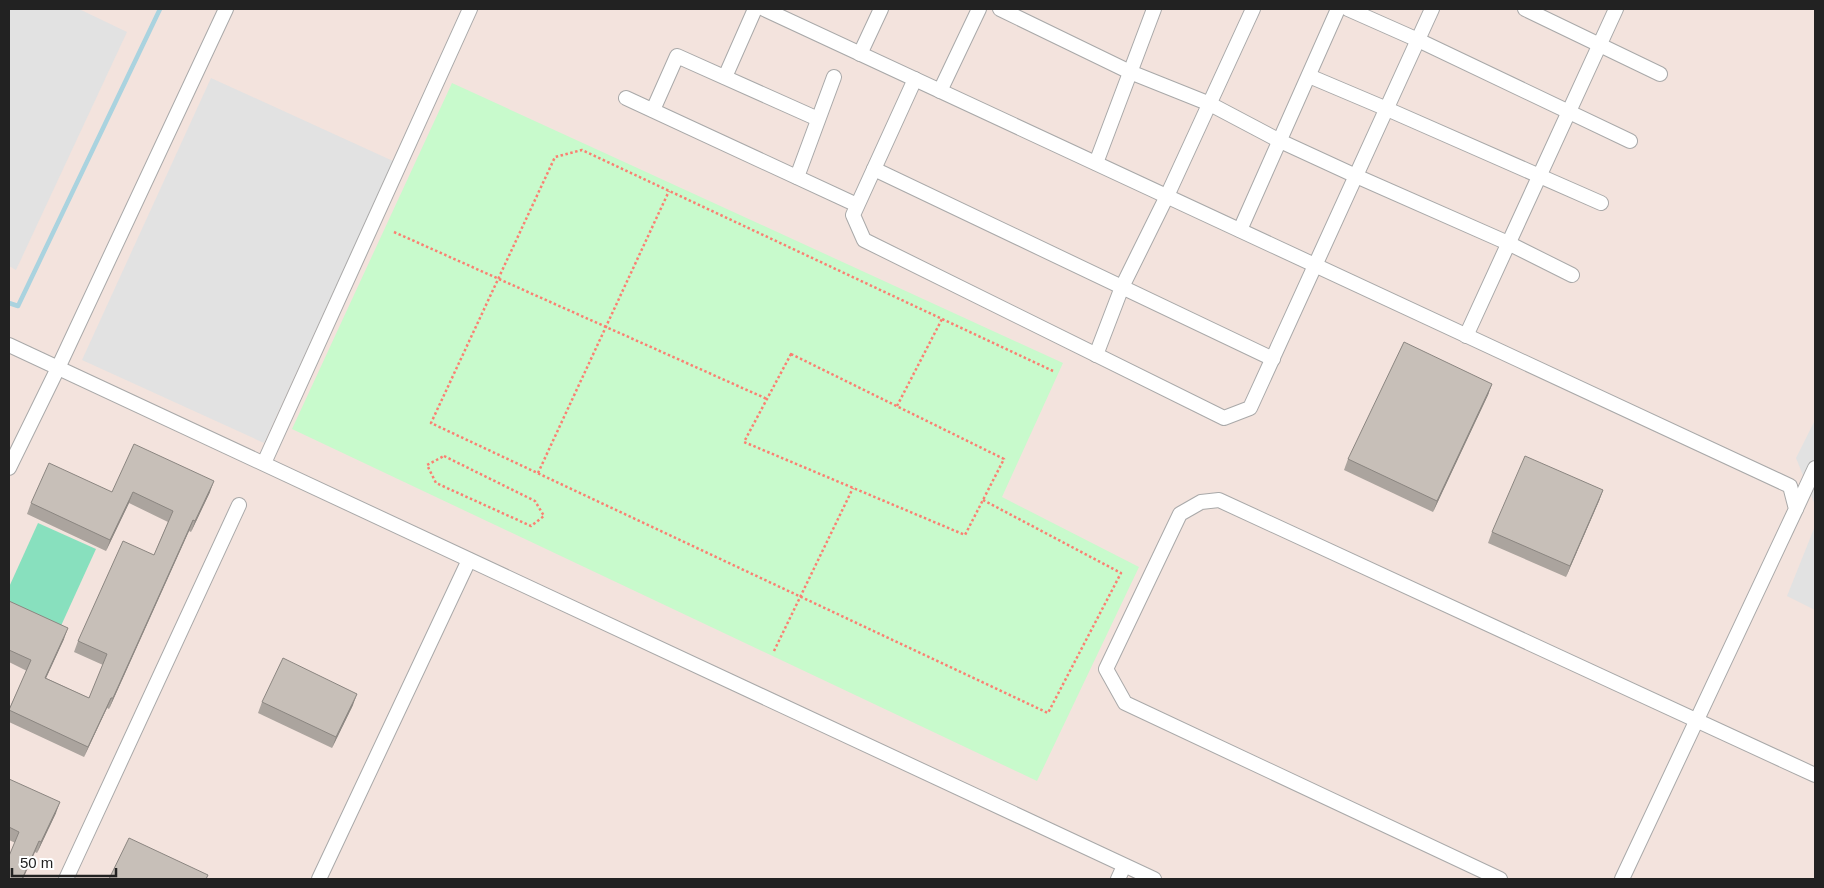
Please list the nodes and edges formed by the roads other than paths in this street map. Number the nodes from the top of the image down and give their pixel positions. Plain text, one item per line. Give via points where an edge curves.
1 (226, 9) edge
2 (470, 9) edge
3 (755, 9) edge
4 (764, 9) edge
5 (881, 9) edge
6 (979, 9) edge
7 (1000, 9) edge
8 (1154, 9) edge
9 (1253, 9) edge
10 (1338, 9) edge
11 (1348, 9) edge
12 (1432, 9) edge
13 (1524, 9) edge
14 (1616, 9) edge
15 (1418, 40) junction
16 (1600, 44) junction
17 (860, 54) junction
18 (1130, 72) junction
19 (1660, 74) dead end
20 (1308, 76) junction
21 (725, 77) junction
22 (834, 77) dead end
23 (915, 80) junction
24 (940, 91) junction
25 (626, 98) dead end
26 (1210, 104) junction
27 (1387, 109) junction
28 (653, 110) junction
29 (1568, 112) junction
30 (818, 119) junction
31 (1280, 141) junction
32 (1630, 142) dead end
33 (1096, 163) junction
34 (874, 168) junction
35 (1540, 175) junction
36 (1356, 176) junction
37 (797, 177) junction
38 (1167, 196) junction
39 (1601, 203) dead end
40 (857, 205) junction
41 (1240, 230) junction
42 (1508, 243) junction
43 (1316, 266) junction
44 (1572, 275) dead end
45 (1122, 287) junction
46 (1466, 336) junction
47 (9, 345) edge
48 (1096, 355) junction
49 (1273, 359) junction
50 (58, 368) junction
51 (264, 463) junction
52 (9, 468) edge
53 (1815, 468) edge
54 (239, 505) dead end
55 (1796, 509) junction
56 (469, 560) junction
57 (1697, 720) junction
58 (1815, 775) edge
59 (1124, 866) junction
60 (66, 879) edge
61 (320, 879) edge
62 (1118, 879) edge
63 (1154, 879) edge
64 (1500, 879) edge
65 (1622, 879) edge

1 - 50 street
2 - 51 street
3 - 21 street
4 - 17 street
5 - 17 street
6 - 24 street
7 - 18 street
8 - 18 street
9 - 26 street
10 - 20 street
11 - 15 street
12 - 15 street
13 - 16 street
14 - 16 street
15 - 27 street
15 - 29 street
16 - 19 street
16 - 29 street
17 - 23 street
18 - 26 street
18 - 33 street
20 - 27 street
20 - 31 street
21 - 28 street via 677,56
21 - 30 street
22 - 30 street
23 - 24 street
23 - 34 street
24 - 33 street
25 - 28 street
26 - 31 street
26 - 38 street
27 - 35 street
27 - 36 street
28 - 37 street
29 - 32 street
29 - 35 street
30 - 37 street
31 - 36 street
31 - 41 street
33 - 38 street
34 - 40 street
34 - 45 street
35 - 39 street
35 - 42 street
36 - 42 street
36 - 43 street
37 - 40 street
38 - 41 street
38 - 45 street
40 - 48 street via 853,215 864,240
41 - 43 street
42 - 44 street
42 - 46 street
43 - 46 street
43 - 49 street
45 - 48 street
45 - 49 street
46 - 55 street via 1790,486
47 - 50 street
48 - 49 street via 1224,418 1250,408
50 - 51 street
50 - 52 street
51 - 56 street
53 - 55 street
54 - 60 street
55 - 57 street
56 - 59 street
56 - 61 street
57 - 58 street
57 - 64 street via 1219,500 1201,502 1180,514 1106,669 1124,703
57 - 65 street
59 - 62 street
59 - 63 street

